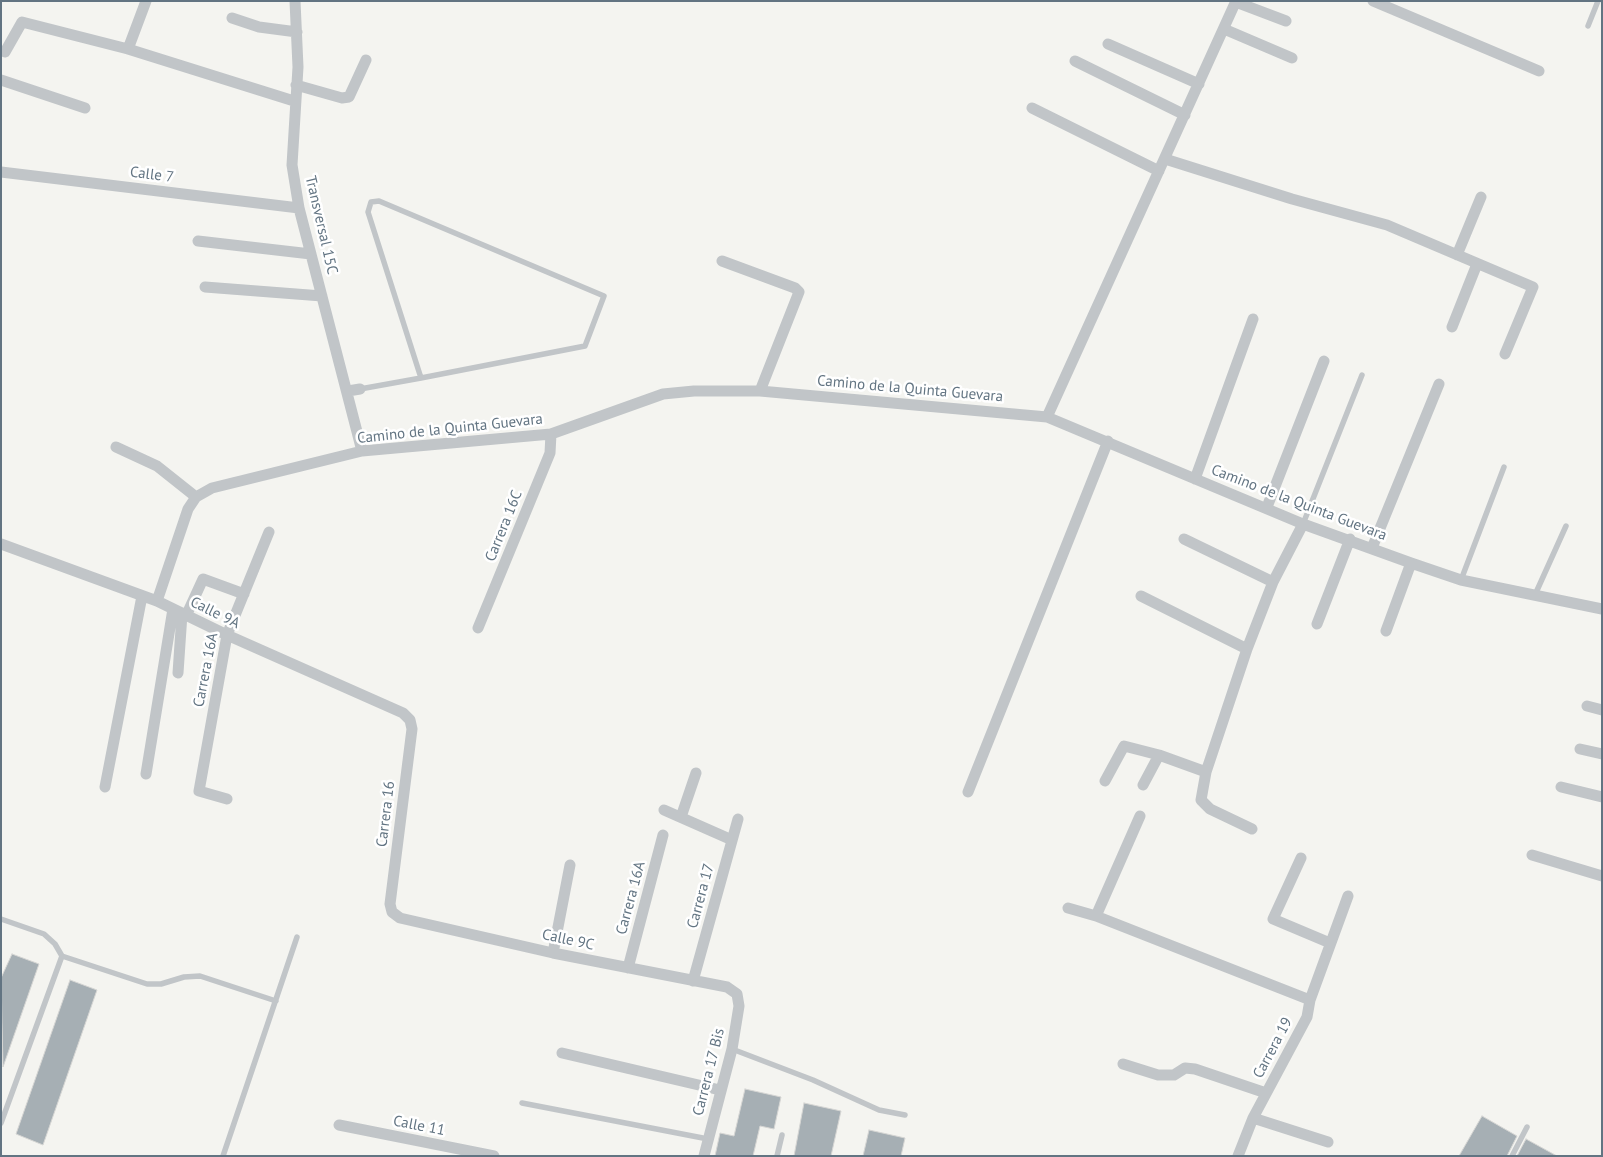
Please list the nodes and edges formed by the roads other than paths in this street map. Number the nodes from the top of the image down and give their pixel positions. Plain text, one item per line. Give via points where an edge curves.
1 (146, 1) edge
2 (295, 1) edge
3 (1373, 1) edge
4 (1598, 1) edge
5 (1236, 2) edge
6 (232, 18) dead end
7 (1286, 21) dead end
8 (1588, 26) dead end
9 (1224, 29) junction
10 (297, 32) junction
11 (1108, 44) dead end
12 (128, 48) junction
13 (5, 52) dead end
14 (1292, 58) dead end
15 (366, 60) dead end
16 (1076, 61) dead end
17 (1539, 71) dead end
18 (1, 80) edge
19 (1199, 84) junction
20 (296, 85) junction
21 (294, 100) junction
22 (85, 108) dead end
23 (1032, 108) dead end
24 (1185, 115) junction
25 (1165, 158) junction
26 (1159, 171) junction
27 (1, 172) edge
28 (1480, 197) dead end
29 (298, 208) junction
30 (198, 242) dead end
31 (311, 254) junction
32 (1457, 255) junction
33 (722, 261) dead end
34 (1477, 264) junction
35 (205, 286) dead end
36 (322, 296) junction
37 (1253, 319) dead end
38 (1452, 327) dead end
39 (1504, 354) dead end
40 (1324, 361) dead end
41 (1362, 375) dead end
42 (421, 378) junction
43 (1439, 384) dead end
44 (360, 389) joint
45 (348, 391) junction
46 (760, 391) junction
47 (1047, 417) junction
48 (551, 434) junction
49 (1108, 441) junction
50 (116, 447) dead end
51 (362, 451) junction
52 (1504, 467) dead end
53 (1195, 479) junction
54 (196, 497) junction
55 (1267, 507) junction
56 (1303, 524) junction
57 (1566, 526) dead end
58 (269, 532) dead end
59 (1184, 539) dead end
60 (1350, 539) junction
61 (1, 544) edge
62 (1372, 548) junction
63 (1411, 563) junction
64 (1461, 580) junction
65 (1273, 582) junction
66 (244, 594) junction
67 (142, 596) junction
68 (1141, 596) dead end
69 (1534, 597) junction
70 (157, 601) junction
71 (1602, 609) edge
72 (181, 613) junction
73 (1317, 624) dead end
74 (478, 628) dead end
75 (1386, 631) dead end
76 (227, 635) junction
77 (1247, 649) junction
78 (178, 673) dead end
79 (1587, 706) dead end
80 (1602, 710) edge
81 (410, 720) joint
82 (1580, 749) dead end
83 (1602, 754) edge
84 (1159, 755) junction
85 (1206, 772) junction
86 (696, 773) dead end
87 (146, 774) dead end
88 (1106, 781) dead end
89 (1143, 785) dead end
90 (104, 787) dead end
91 (1561, 787) dead end
92 (968, 792) dead end
93 (1602, 797) edge
94 (227, 799) dead end
95 (664, 810) dead end
96 (1140, 816) dead end
97 (680, 817) junction
98 (738, 819) dead end
99 (1252, 828) dead end
100 (663, 835) dead end
101 (732, 840) junction
102 (1532, 855) dead end
103 (1301, 858) dead end
104 (570, 865) dead end
105 (1602, 876) edge
106 (1348, 896) dead end
107 (1068, 908) dead end
108 (392, 912) joint
109 (1096, 916) junction
110 (1, 919) edge
111 (297, 937) dead end
112 (1330, 944) junction
113 (553, 952) junction
114 (62, 956) junction
115 (628, 968) junction
116 (693, 980) junction
117 (737, 994) joint
118 (1310, 1000) junction
119 (276, 1001) junction
120 (732, 1049) junction
121 (562, 1053) dead end
122 (1123, 1064) dead end
123 (720, 1090) junction
124 (1266, 1093) junction
125 (522, 1103) dead end
126 (905, 1115) dead end
127 (1253, 1118) junction
128 (1, 1123) edge
129 (339, 1125) dead end
130 (1527, 1127) dead end
131 (782, 1135) dead end
132 (708, 1139) junction
133 (1328, 1142) dead end
134 (223, 1156) edge
135 (494, 1156) edge
136 (704, 1156) edge
137 (777, 1156) edge
138 (1238, 1156) edge
139 (1512, 1156) edge

1 - 12 street
2 - 10 street, Transversal 15C
3 - 17 street
4 - 8 lane
5 - 7 street
5 - 9 street
6 - 10 street via 259,27
9 - 14 street
9 - 19 street
10 - 20 street, Transversal 15C
11 - 19 street
12 - 13 street via 22,22
12 - 21 street
15 - 20 street via 349,97 342,98
16 - 24 street
18 - 22 street
19 - 24 street
20 - 21 street, Transversal 15C
21 - 29 street, Transversal 15C via 292,165
23 - 26 street
24 - 25 street
25 - 26 street
25 - 32 street via 1292,199 1387,225
26 - 47 street
27 - 29 street, Calle 7
28 - 32 street
29 - 31 street, Transversal 15C
30 - 31 street
31 - 36 street, Transversal 15C
32 - 34 street
33 - 46 street via 799,292
34 - 38 street
34 - 39 street via 1533,287
35 - 36 street
36 - 45 street, Transversal 15C
37 - 53 street
40 - 55 street
41 - 56 lane
42 - 42 lane via 585,346 604,296 379,201 371,202 368,212
42 - 44 lane
43 - 62 street
44 - 45 street
45 - 51 street, Transversal 15C
46 - 47 street, Camino de la Quinta Guevara
46 - 48 street, Camino de la Quinta Guevara via 694,390 663,394
47 - 49 street, Camino de la Quinta Guevara
48 - 51 street, Camino de la Quinta Guevara
48 - 74 street, Carrera 16C via 550,453
49 - 53 street, Camino de la Quinta Guevara
49 - 92 street
50 - 54 street via 156,466
51 - 54 street, Camino de la Quinta Guevara via 212,488
52 - 64 lane
53 - 55 street, Camino de la Quinta Guevara
54 - 70 street via 188,510
55 - 56 street, Camino de la Quinta Guevara
56 - 60 street, Camino de la Quinta Guevara
56 - 65 street
57 - 69 lane
58 - 66 street, Carrera 16A
59 - 65 street
60 - 62 street, Camino de la Quinta Guevara
60 - 73 street
61 - 67 street, Calle 9A
62 - 63 street, Camino de la Quinta Guevara
63 - 64 street, Camino de la Quinta Guevara
63 - 75 street
64 - 69 street, Camino de la Quinta Guevara
65 - 77 street
66 - 72 street via 204,579
66 - 76 street, Carrera 16A
67 - 70 street, Calle 9A
67 - 90 street
68 - 77 street
69 - 71 street, Camino de la Quinta Guevara
70 - 72 street, Calle 9A
72 - 76 street, Calle 9A
72 - 78 street
72 - 87 street
76 - 81 street, Calle 9A via 404,713
76 - 94 street, Carrera 16A via 200,791
77 - 85 street
79 - 80 street
81 - 108 street, Carrera 16 via 412,729 390,904
82 - 83 street
84 - 85 street
84 - 88 street via 1124,746
84 - 89 street
85 - 99 street via 1201,800 1210,809
86 - 97 street
91 - 93 street
95 - 97 street
96 - 109 street
97 - 101 street
98 - 101 street, Carrera 17
100 - 115 street, Carrera 16A
101 - 116 street, Carrera 17
102 - 105 street
103 - 112 street via 1273,919
104 - 113 street
106 - 112 street, Carrera 19
107 - 109 street
108 - 113 street, Calle 9C via 400,918
109 - 118 street
110 - 114 lane via 44,934
111 - 119 lane
112 - 118 street, Carrera 19
113 - 115 street, Calle 9C
114 - 119 lane via 147,984 200,976
114 - 128 lane
115 - 116 street, Calle 9C
116 - 117 street, Calle 9C via 728,987
117 - 120 street, Carrera 17 Bis via 739,1006
118 - 124 street, Carrera 19 via 1307,1017
119 - 134 lane
120 - 123 street, Carrera 17 Bis
120 - 126 lane via 879,1110
121 - 123 street
122 - 124 street via 1158,1075 1174,1075 1185,1068 1196,1069
123 - 132 street, Carrera 17 Bis
124 - 127 street, Carrera 19
125 - 132 lane
127 - 133 street
127 - 138 street, Carrera 19
129 - 135 street, Calle 11
130 - 139 lane
131 - 137 lane
132 - 136 street, Carrera 17 Bis

